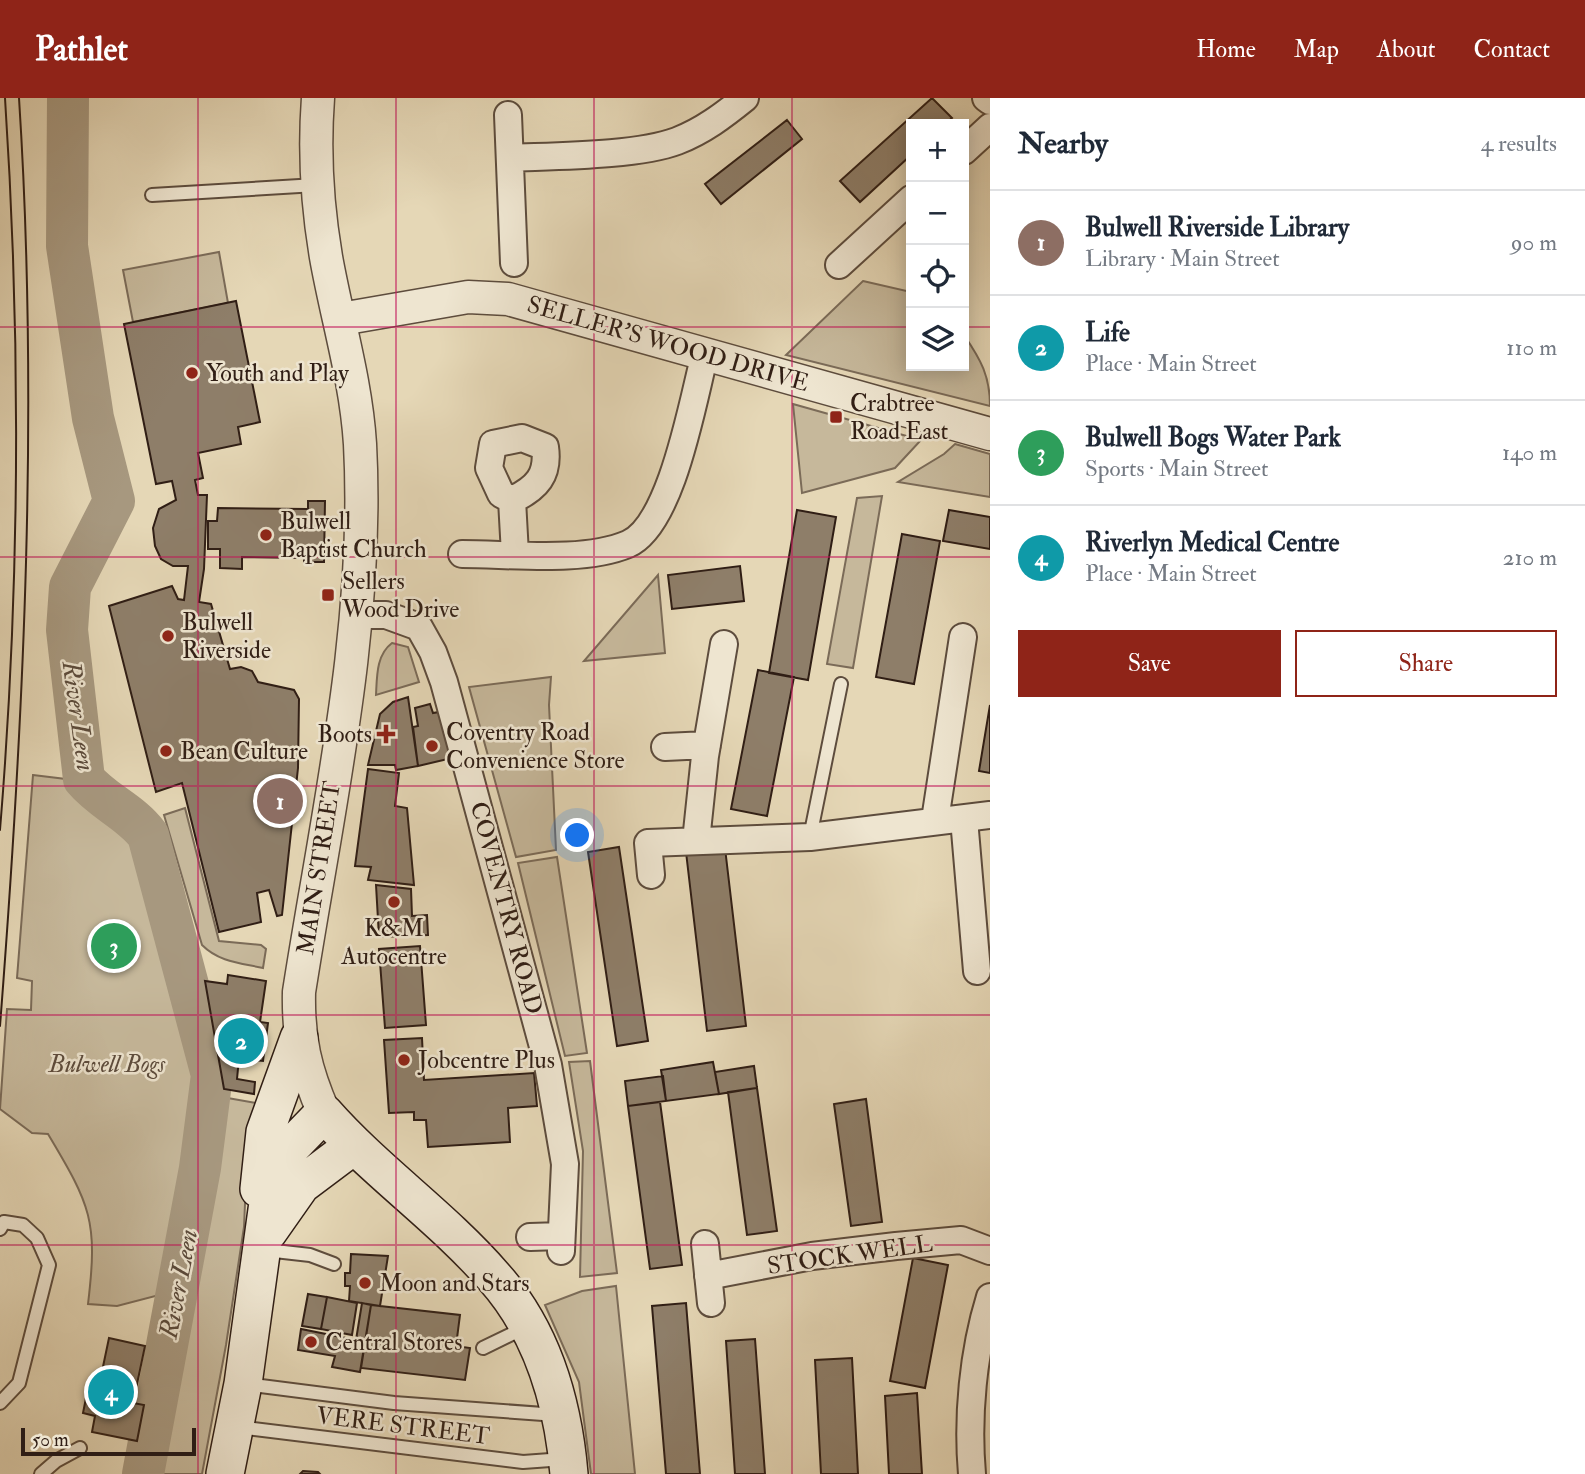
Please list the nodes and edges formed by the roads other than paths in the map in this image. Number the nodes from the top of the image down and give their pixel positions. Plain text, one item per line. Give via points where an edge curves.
1 (318, 98) edge
2 (986, 98) edge
3 (736, 101) edge
4 (990, 101) edge
5 (508, 115) dead end
6 (990, 127) edge
7 (969, 146) edge
8 (510, 158) junction
9 (317, 185) junction
10 (152, 195) dead end
11 (906, 204) edge
12 (514, 263) dead end
13 (839, 265) dead end
14 (341, 319) junction
15 (705, 354) junction
16 (990, 434) edge
17 (512, 499) dead end
18 (462, 554) dead end
19 (515, 554) junction
20 (357, 615) junction
21 (962, 637) dead end
22 (724, 645) dead end
23 (841, 684) dead end
24 (708, 745) junction
25 (665, 747) dead end
26 (977, 817) edge
27 (935, 820) junction
28 (810, 837) junction
29 (696, 841) junction
30 (651, 875) dead end
31 (977, 971) dead end
32 (299, 1038) junction
33 (324, 1113) junction
34 (353, 1146) junction
35 (0, 1229) edge
36 (530, 1237) dead end
37 (263, 1244) junction
38 (705, 1244) dead end
39 (990, 1251) edge
40 (334, 1264) dead end
41 (708, 1276) junction
42 (990, 1297) edge
43 (711, 1303) dead end
44 (528, 1327) junction
45 (483, 1348) dead end
46 (983, 1367) edge
47 (243, 1384) junction
48 (0, 1403) edge
49 (561, 1416) junction
50 (234, 1426) junction
51 (79, 1448) dead end
52 (568, 1466) edge
53 (41, 1474) edge
54 (225, 1474) edge
55 (972, 1474) edge

1 - 9 street
2 - 4 street
3 - 8 street via 710,125 676,141
5 - 8 street
6 - 7 street
8 - 12 street
9 - 10 lane
9 - 14 street via 326,258
11 - 13 street
14 - 15 street, SELLER'S WOOD DRIVE via 468,297 509,299
14 - 20 street via 360,443
15 - 16 street, SELLER'S WOOD DRIVE
15 - 19 street via 667,496 648,530 631,543 612,549
17 - 19 street
18 - 19 street
20 - 32 street, MAIN STREET via 299,992
20 - 36 street, COVENTRY ROAD via 386,615 419,626 444,682 548,1065 565,1164 561,1243
21 - 27 street
22 - 24 street
23 - 28 lane
24 - 25 street
24 - 29 street
26 - 27 street
26 - 31 street
27 - 28 street
28 - 29 street
29 - 30 street via 648,843
32 - 33 street, MAIN STREET
32 - 37 main road, MAIN STREET via 265,1132 259,1203
33 - 34 main road
33 - 37 main road, MAIN STREET via 289,1149 271,1181
34 - 37 main road, MAIN STREET via 300,1185
34 - 44 main road via 473,1254 495,1277
35 - 48 lane via 4,1222 23,1225 37,1238 49,1265 19,1383
37 - 40 lane
37 - 47 main road, MAIN STREET
38 - 41 street
39 - 41 street, STOCK WELL via 961,1240 896,1245
41 - 43 street
42 - 46 street
44 - 45 lane
44 - 49 main road via 550,1374
46 - 55 street via 969,1439
47 - 49 lane, VERE STREET via 394,1403
47 - 50 main road, MAIN STREET
49 - 52 main road
50 - 52 lane, VERE STREET
50 - 54 main road, MAIN STREET
51 - 53 lane

